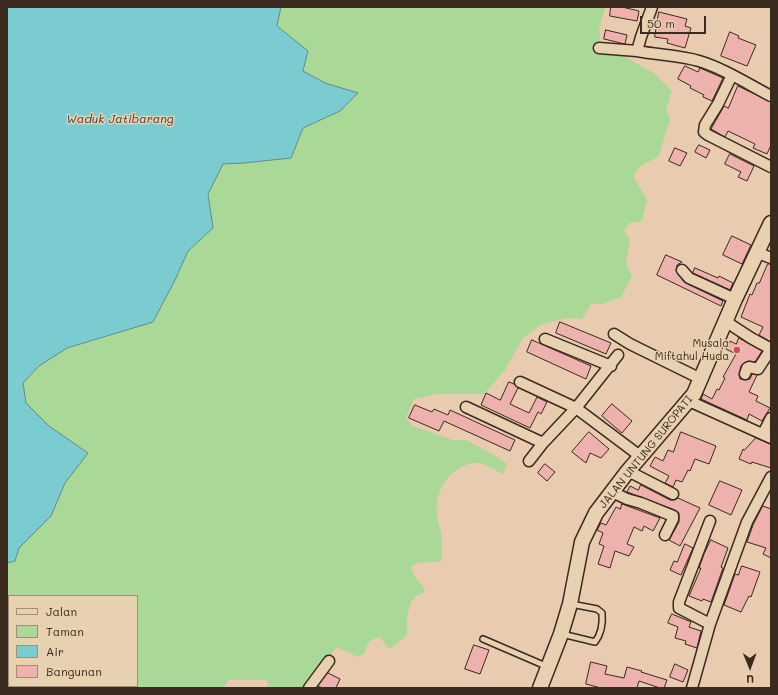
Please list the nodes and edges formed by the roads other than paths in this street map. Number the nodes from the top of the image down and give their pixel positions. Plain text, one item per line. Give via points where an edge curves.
1 (652, 7) edge
2 (600, 48) dead end
3 (637, 51) junction
4 (732, 75) junction
5 (771, 96) edge
6 (771, 167) edge
7 (771, 224) edge
8 (756, 252) junction
9 (771, 258) edge
10 (682, 270) dead end
11 (735, 299) junction
12 (725, 321) junction
13 (614, 334) dead end
14 (545, 339) dead end
15 (771, 349) edge
16 (618, 355) dead end
17 (610, 366) junction
18 (745, 374) dead end
19 (701, 378) junction
20 (520, 382) dead end
21 (689, 401) junction
22 (466, 407) dead end
23 (576, 408) junction
24 (771, 418) edge
25 (767, 436) edge
26 (543, 443) junction
27 (640, 456) junction
28 (529, 461) dead end
29 (628, 471) junction
30 (771, 477) edge
31 (612, 492) junction
32 (673, 494) dead end
33 (710, 521) dead end
34 (665, 535) dead end
35 (570, 604) junction
36 (710, 624) junction
37 (561, 634) junction
38 (483, 639) dead end
39 (329, 661) dead end
40 (549, 668) junction
41 (309, 688) edge
42 (540, 688) edge
43 (692, 688) edge

1 - 3 street
2 - 3 street
3 - 4 street via 700,61
4 - 5 street
4 - 6 street via 705,125 704,132
7 - 8 main road, JALAN UNTUNG SUROPATI
8 - 9 street
8 - 11 main road, JALAN UNTUNG SUROPATI
10 - 11 street via 689,278
11 - 12 main road, JALAN UNTUNG SUROPATI
12 - 15 street
12 - 19 main road, JALAN UNTUNG SUROPATI
13 - 19 street
14 - 17 street
15 - 18 street via 758,369 749,367
16 - 17 street
17 - 23 street
19 - 21 main road, JALAN UNTUNG SUROPATI
20 - 23 street
21 - 25 street
21 - 27 main road, JALAN UNTUNG SUROPATI
22 - 26 street
23 - 26 street
23 - 27 street
24 - 25 street
26 - 28 street
27 - 29 main road, JALAN UNTUNG SUROPATI
29 - 31 main road, JALAN UNTUNG SUROPATI
29 - 32 street
30 - 36 street via 746,522
31 - 34 street via 673,516
31 - 35 main road, JALAN UNTUNG SUROPATI via 596,513 582,542
33 - 36 street via 679,602 679,608
35 - 37 main road, JALAN UNTUNG SUROPATI
35 - 37 lane via 597,609 602,613 600,636 595,642
36 - 43 street
37 - 40 main road, JALAN UNTUNG SUROPATI
38 - 40 lane
39 - 41 street
40 - 42 main road, JALAN UNTUNG SUROPATI

